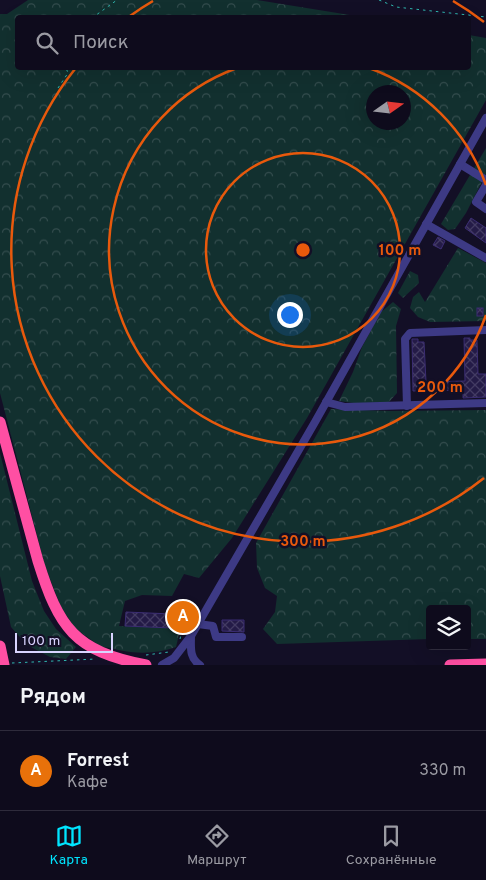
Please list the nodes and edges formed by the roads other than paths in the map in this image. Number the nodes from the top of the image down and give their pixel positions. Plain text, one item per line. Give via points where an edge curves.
1 (486, 118) edge
2 (460, 164) junction
3 (486, 180) edge
4 (486, 185) edge
5 (486, 208) edge
6 (426, 224) junction
7 (486, 258) edge
8 (486, 330) edge
9 (326, 402) junction
10 (486, 403) edge
11 (407, 406) junction
12 (0, 422) edge
13 (198, 624) junction
14 (191, 636) junction
15 (242, 637) dead end
16 (0, 646) edge
17 (142, 660) edge
18 (7, 664) edge
19 (486, 664) edge
20 (162, 665) edge
21 (200, 665) edge
22 (450, 665) edge

1 - 2 street
2 - 3 street
2 - 6 street
4 - 5 street via 476,202
6 - 7 street
6 - 9 street
8 - 11 street via 410,333 405,339
9 - 11 street via 345,407
9 - 13 street
10 - 11 street
12 - 17 highway via 38,561 60,618 78,638 105,655 124,661
13 - 14 street
13 - 15 street via 213,626 216,637
14 - 20 street via 179,653
14 - 21 street via 192,657
16 - 18 highway, bridge
19 - 22 highway

